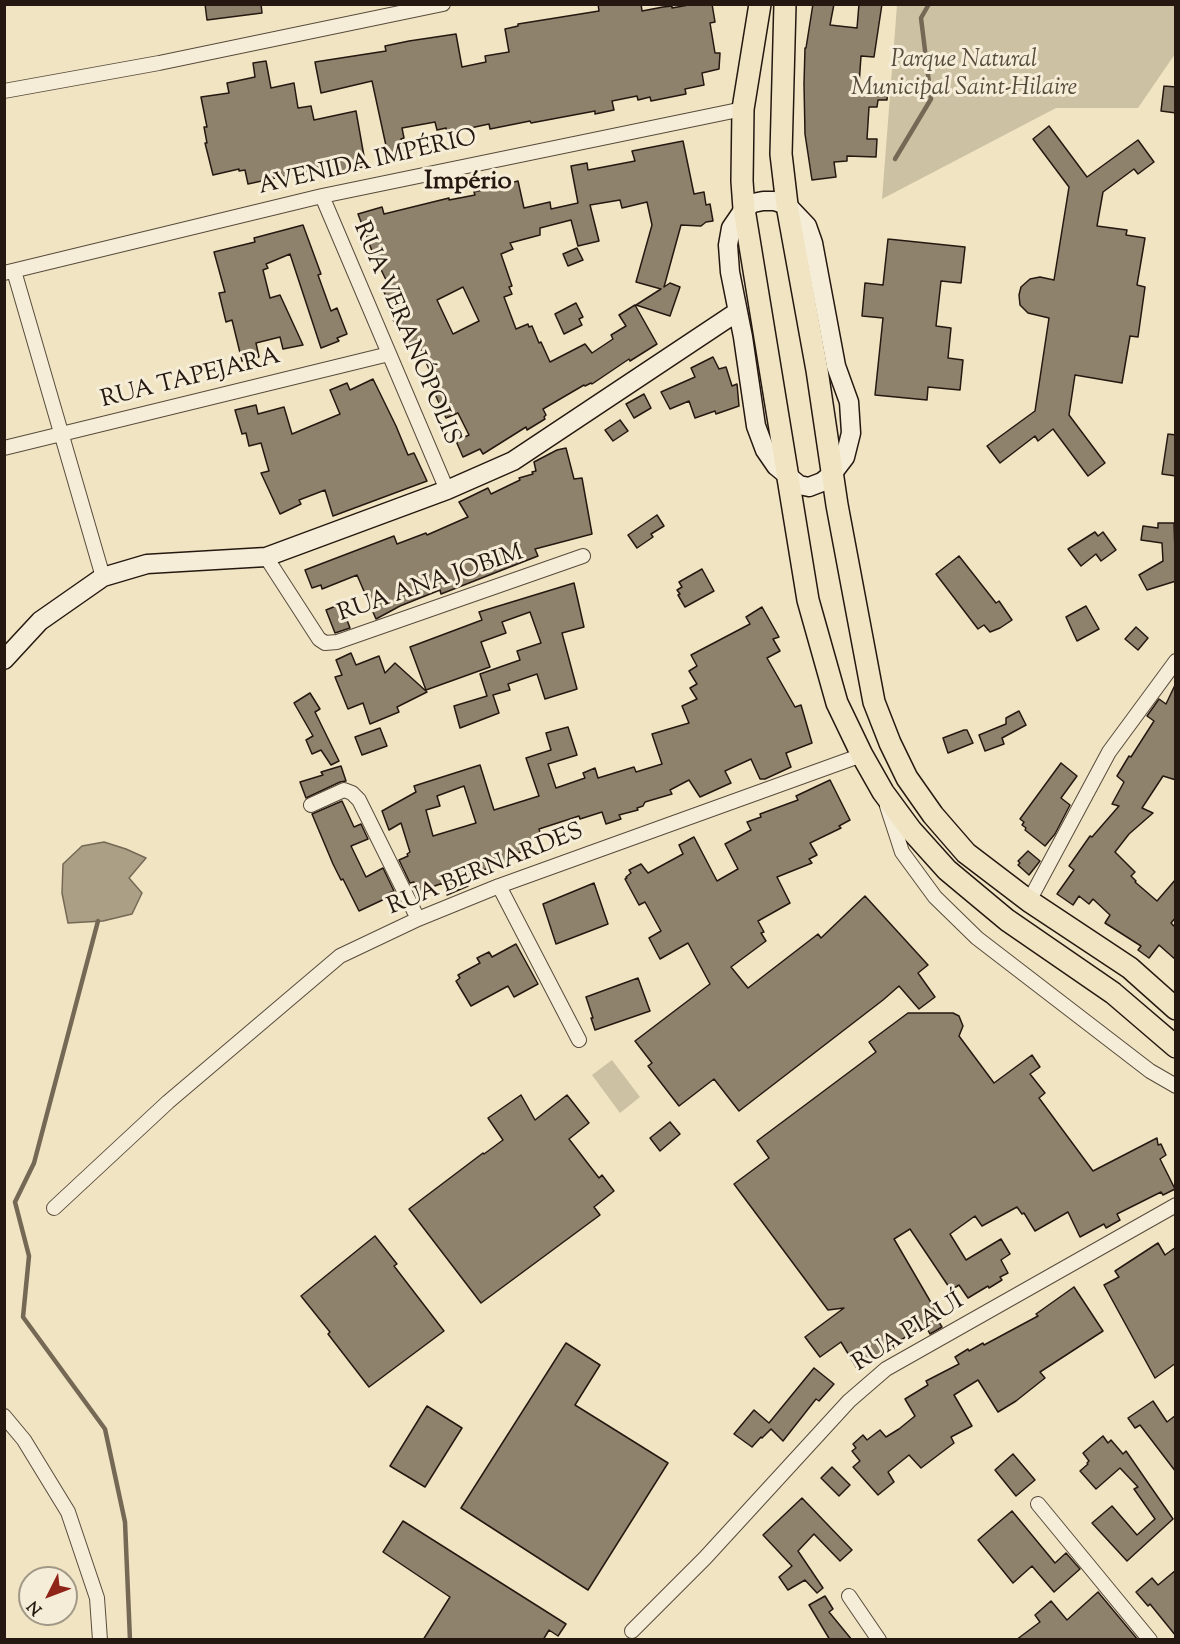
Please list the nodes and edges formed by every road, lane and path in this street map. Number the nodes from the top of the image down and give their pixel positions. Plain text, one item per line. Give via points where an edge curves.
1 (443, 4) edge
2 (759, 4) edge
3 (785, 4) edge
4 (4, 91) edge
5 (743, 109) junction
6 (322, 196) junction
7 (787, 205) junction
8 (744, 209) junction
9 (9, 272) edge
10 (737, 312) junction
11 (389, 354) junction
12 (60, 435) junction
13 (4, 448) edge
14 (832, 474) junction
15 (788, 477) junction
16 (447, 490) junction
17 (583, 556) dead end
18 (266, 557) junction
19 (103, 577) junction
20 (4, 660) edge
21 (1176, 661) edge
22 (862, 755) junction
23 (883, 792) junction
24 (311, 805) dead end
25 (499, 886) junction
26 (1029, 902) junction
27 (418, 919) junction
28 (1176, 1009) edge
29 (579, 1040) dead end
30 (1176, 1047) edge
31 (1176, 1086) edge
32 (1176, 1204) edge
33 (54, 1208) dead end
34 (4, 1416) edge
35 (1038, 1504) dead end
36 (849, 1596) dead end
37 (632, 1631) dead end
38 (100, 1640) edge
39 (879, 1640) edge
40 (1150, 1640) edge

1 - 4 street
2 - 5 main road
3 - 7 main road via 781,154
5 - 6 street, AVENIDA IMPÉRIO
5 - 8 main road
6 - 9 street, AVENIDA IMPÉRIO
6 - 11 street, RUA VERANÓPOLIS
7 - 8 main road via 764,201
7 - 14 main road
8 - 10 main road via 731,228 728,246
8 - 15 main road
9 - 12 street
10 - 15 main road via 756,426 765,450
10 - 16 main road via 513,461
11 - 12 street, RUA TAPEJARA
11 - 16 street, RUA VERANÓPOLIS
12 - 13 street, RUA TAPEJARA
12 - 19 street
14 - 15 main road via 809,487
14 - 26 main road via 874,702 890,743 907,778 966,853
15 - 22 main road via 808,600 837,703
16 - 18 main road
17 - 18 street, RUA ANA JOBIM via 326,643 319,639
18 - 19 main road via 147,564
19 - 20 main road via 40,621
21 - 26 street via 1109,752
22 - 23 main road
22 - 25 street, RUA BERNARDES
23 - 30 main road via 947,870 1006,920 1113,993
23 - 31 street via 902,852 935,897 977,938 1150,1071
24 - 27 street via 344,790 352,793
25 - 27 street, RUA BERNARDES
25 - 29 street
26 - 28 main road via 1130,968
27 - 33 street, RUA BERNARDES via 340,956 168,1102
32 - 37 street, RUA PIAUÍ via 886,1369 849,1401
34 - 38 street via 24,1440 68,1512 97,1598
35 - 40 street
36 - 39 street

